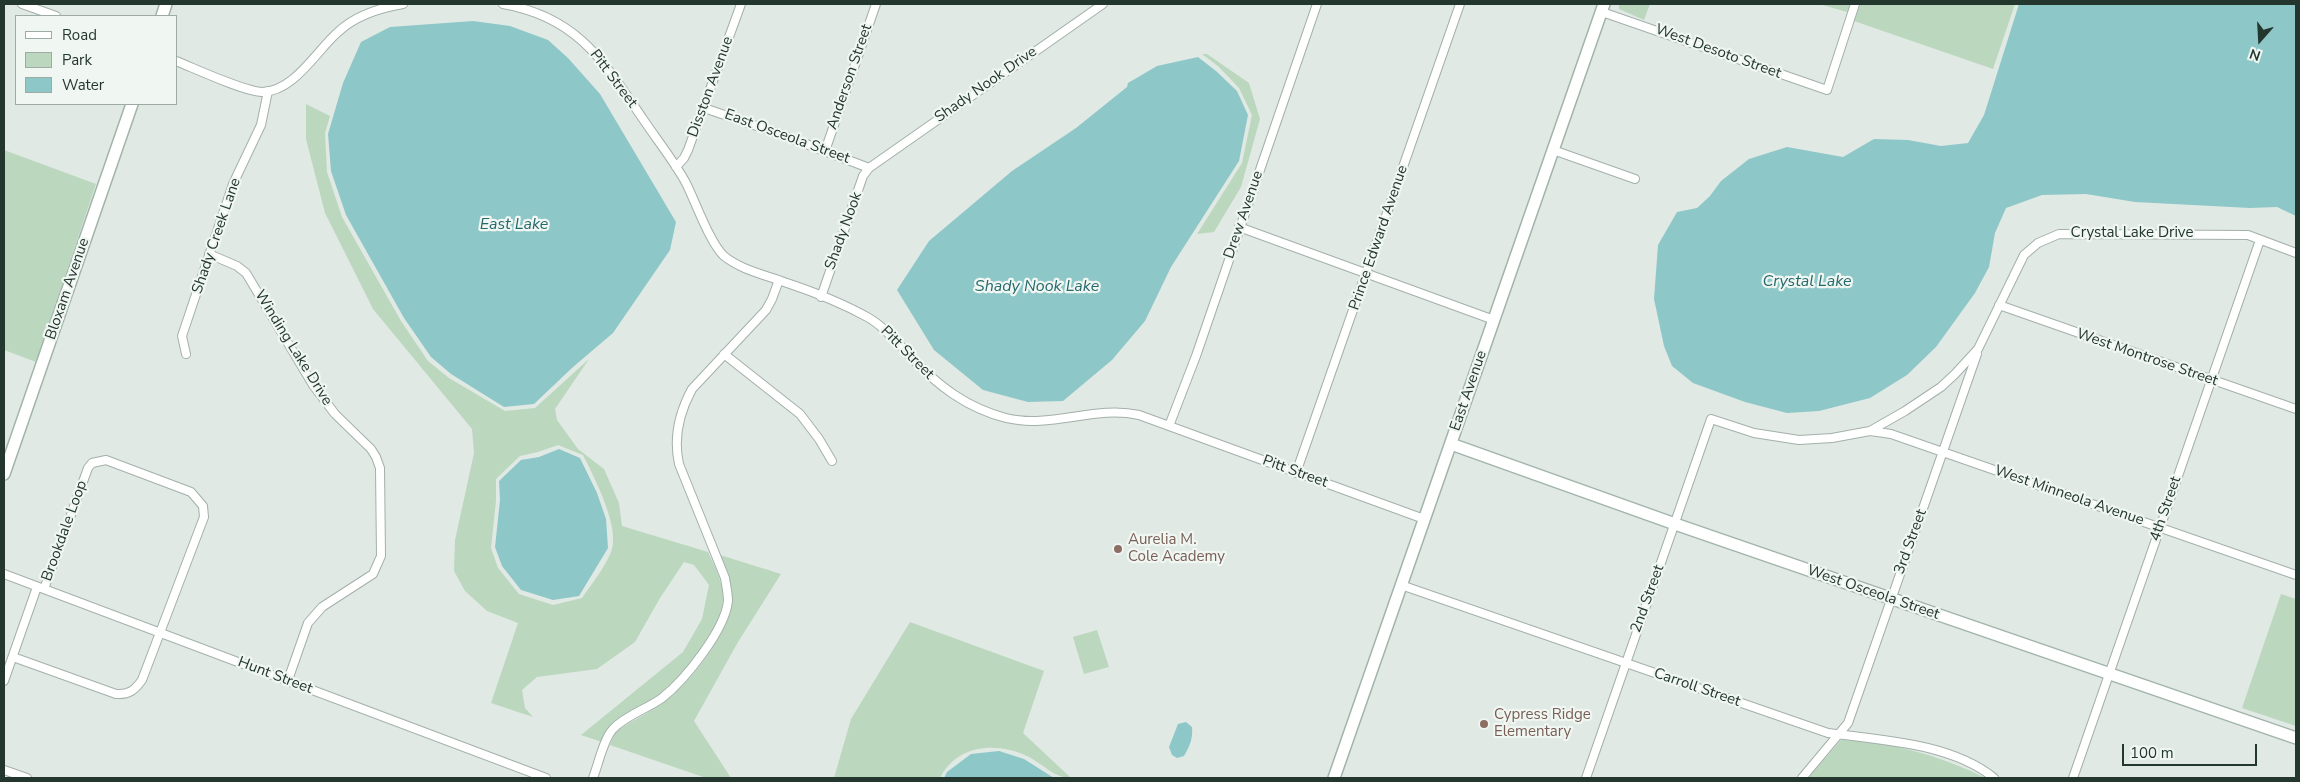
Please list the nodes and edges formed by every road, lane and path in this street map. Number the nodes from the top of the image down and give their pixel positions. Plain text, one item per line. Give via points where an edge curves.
1 (22, 4) edge
2 (366, 4) edge
3 (403, 4) edge
4 (503, 4) edge
5 (741, 4) edge
6 (876, 4) edge
7 (1103, 4) edge
8 (1317, 4) edge
9 (1460, 4) edge
10 (1856, 4) edge
11 (1602, 6) edge
12 (366, 13) junction
13 (53, 15) edge
14 (178, 63) edge
15 (268, 91) junction
16 (132, 105) edge
17 (704, 108) junction
18 (1553, 150) junction
19 (824, 151) junction
20 (676, 167) junction
21 (869, 168) junction
22 (1635, 179) dead end
23 (1239, 227) junction
24 (2260, 240) junction
25 (209, 254) junction
26 (2296, 254) edge
27 (1367, 273) junction
28 (779, 280) junction
29 (821, 297) junction
30 (1999, 305) junction
31 (1494, 320) junction
32 (1978, 349) junction
33 (186, 354) dead end
34 (724, 354) junction
35 (2211, 380) junction
36 (2296, 409) edge
37 (1711, 419) joint
38 (1169, 426) junction
39 (1870, 430) junction
40 (1450, 444) junction
41 (1943, 452) junction
42 (832, 461) dead end
43 (1296, 473) junction
44 (4, 474) edge
45 (1424, 519) junction
46 (1675, 524) junction
47 (2160, 527) junction
48 (4, 574) edge
49 (2296, 575) edge
50 (1401, 585) junction
51 (40, 588) junction
52 (1891, 599) junction
53 (159, 632) junction
54 (13, 658) junction
55 (1625, 663) junction
56 (2108, 674) junction
57 (288, 680) junction
58 (4, 681) edge
59 (1840, 735) junction
60 (2296, 738) edge
61 (4, 770) edge
62 (27, 778) edge
63 (546, 778) edge
64 (593, 778) edge
65 (1334, 778) edge
66 (1586, 778) edge
67 (1802, 778) edge
68 (1994, 778) edge
69 (2073, 778) edge

1 - 13 street
2 - 12 street
3 - 12 street
4 - 20 street, Pitt Street via 551,20 582,39 610,71
5 - 17 street, Disston Avenue
6 - 19 street, Anderson Street
7 - 21 street, Shady Nook Drive
8 - 23 street, Drew Avenue
9 - 27 street, Prince Edward Avenue
10 - 11 street, West Desoto Street via 1827,90
11 - 18 street, East Avenue
12 - 15 street via 337,32 309,64 283,86
14 - 15 street via 257,91
15 - 25 street, Shady Creek Lane via 261,125 233,184
16 - 44 street, Bloxam Avenue
17 - 19 street, East Osceola Street
17 - 20 street, Disston Avenue via 684,158
18 - 22 street
18 - 31 street, East Avenue
19 - 21 street, East Osceola Street
20 - 28 street, Pitt Street via 721,253 740,266
21 - 29 street, Shady Nook via 863,176
23 - 27 street
23 - 38 street, Drew Avenue
24 - 26 street
24 - 30 street, Crystal Lake Drive via 2248,236 2204,234 2059,234 2038,243 2024,255
24 - 35 street, 4th Street
25 - 33 street, Shady Creek Lane via 182,336
25 - 57 street, Winding Lake Drive via 246,273 313,384 335,414 371,449 380,468 381,556 378,564 373,574 314,615 308,623
27 - 31 street
27 - 43 street, Prince Edward Avenue
28 - 29 street, Pitt Street
28 - 34 street via 766,310
29 - 38 street, Pitt Street via 877,323 937,383 989,413 1035,421 1124,412
30 - 32 street, Crystal Lake Drive
30 - 35 street, West Montrose Street
31 - 40 street, East Avenue
32 - 39 street, Crystal Lake Drive via 1941,387
32 - 41 street, 3rd Street
34 - 42 street via 800,414
34 - 64 street via 692,389 680,414 676,436 678,464 724,578 728,601 714,635 691,671 662,698 612,730
35 - 36 street, West Montrose Street
35 - 47 street, 4th Street
37 - 39 street, Crystal Lake Drive via 1754,433 1799,440 1832,438
37 - 46 street, 2nd Street
38 - 43 street, Pitt Street
39 - 41 street, West Minneola Avenue
40 - 45 street, East Avenue
40 - 46 street, West Osceola Street
41 - 47 street, West Minneola Avenue
41 - 52 street, 3rd Street
43 - 45 street, Pitt Street
45 - 50 street, East Avenue
46 - 52 street, West Osceola Street
46 - 55 street, 2nd Street
47 - 49 street, West Minneola Avenue
47 - 56 street, 4th Street
48 - 51 street, Hunt Street
50 - 55 street, Carroll Street
50 - 65 street, East Avenue
51 - 53 street, Hunt Street
51 - 53 street, Brookdale Loop via 88,468 92,463 106,460 191,492 203,506 204,517
51 - 54 street, Brookdale Loop
52 - 56 street, West Osceola Street
52 - 59 street, 3rd Street via 1848,723
53 - 54 street, Brookdale Loop via 142,680 136,688 124,694
53 - 57 street, Hunt Street
54 - 58 street, Brookdale Loop
55 - 59 street, Carroll Street
55 - 66 street, 2nd Street
56 - 60 street, West Osceola Street
56 - 69 street, 4th Street
57 - 63 street, Hunt Street
59 - 67 street, 3rd Street
59 - 68 street, Carroll Street via 1887,740 1947,754
61 - 62 street

